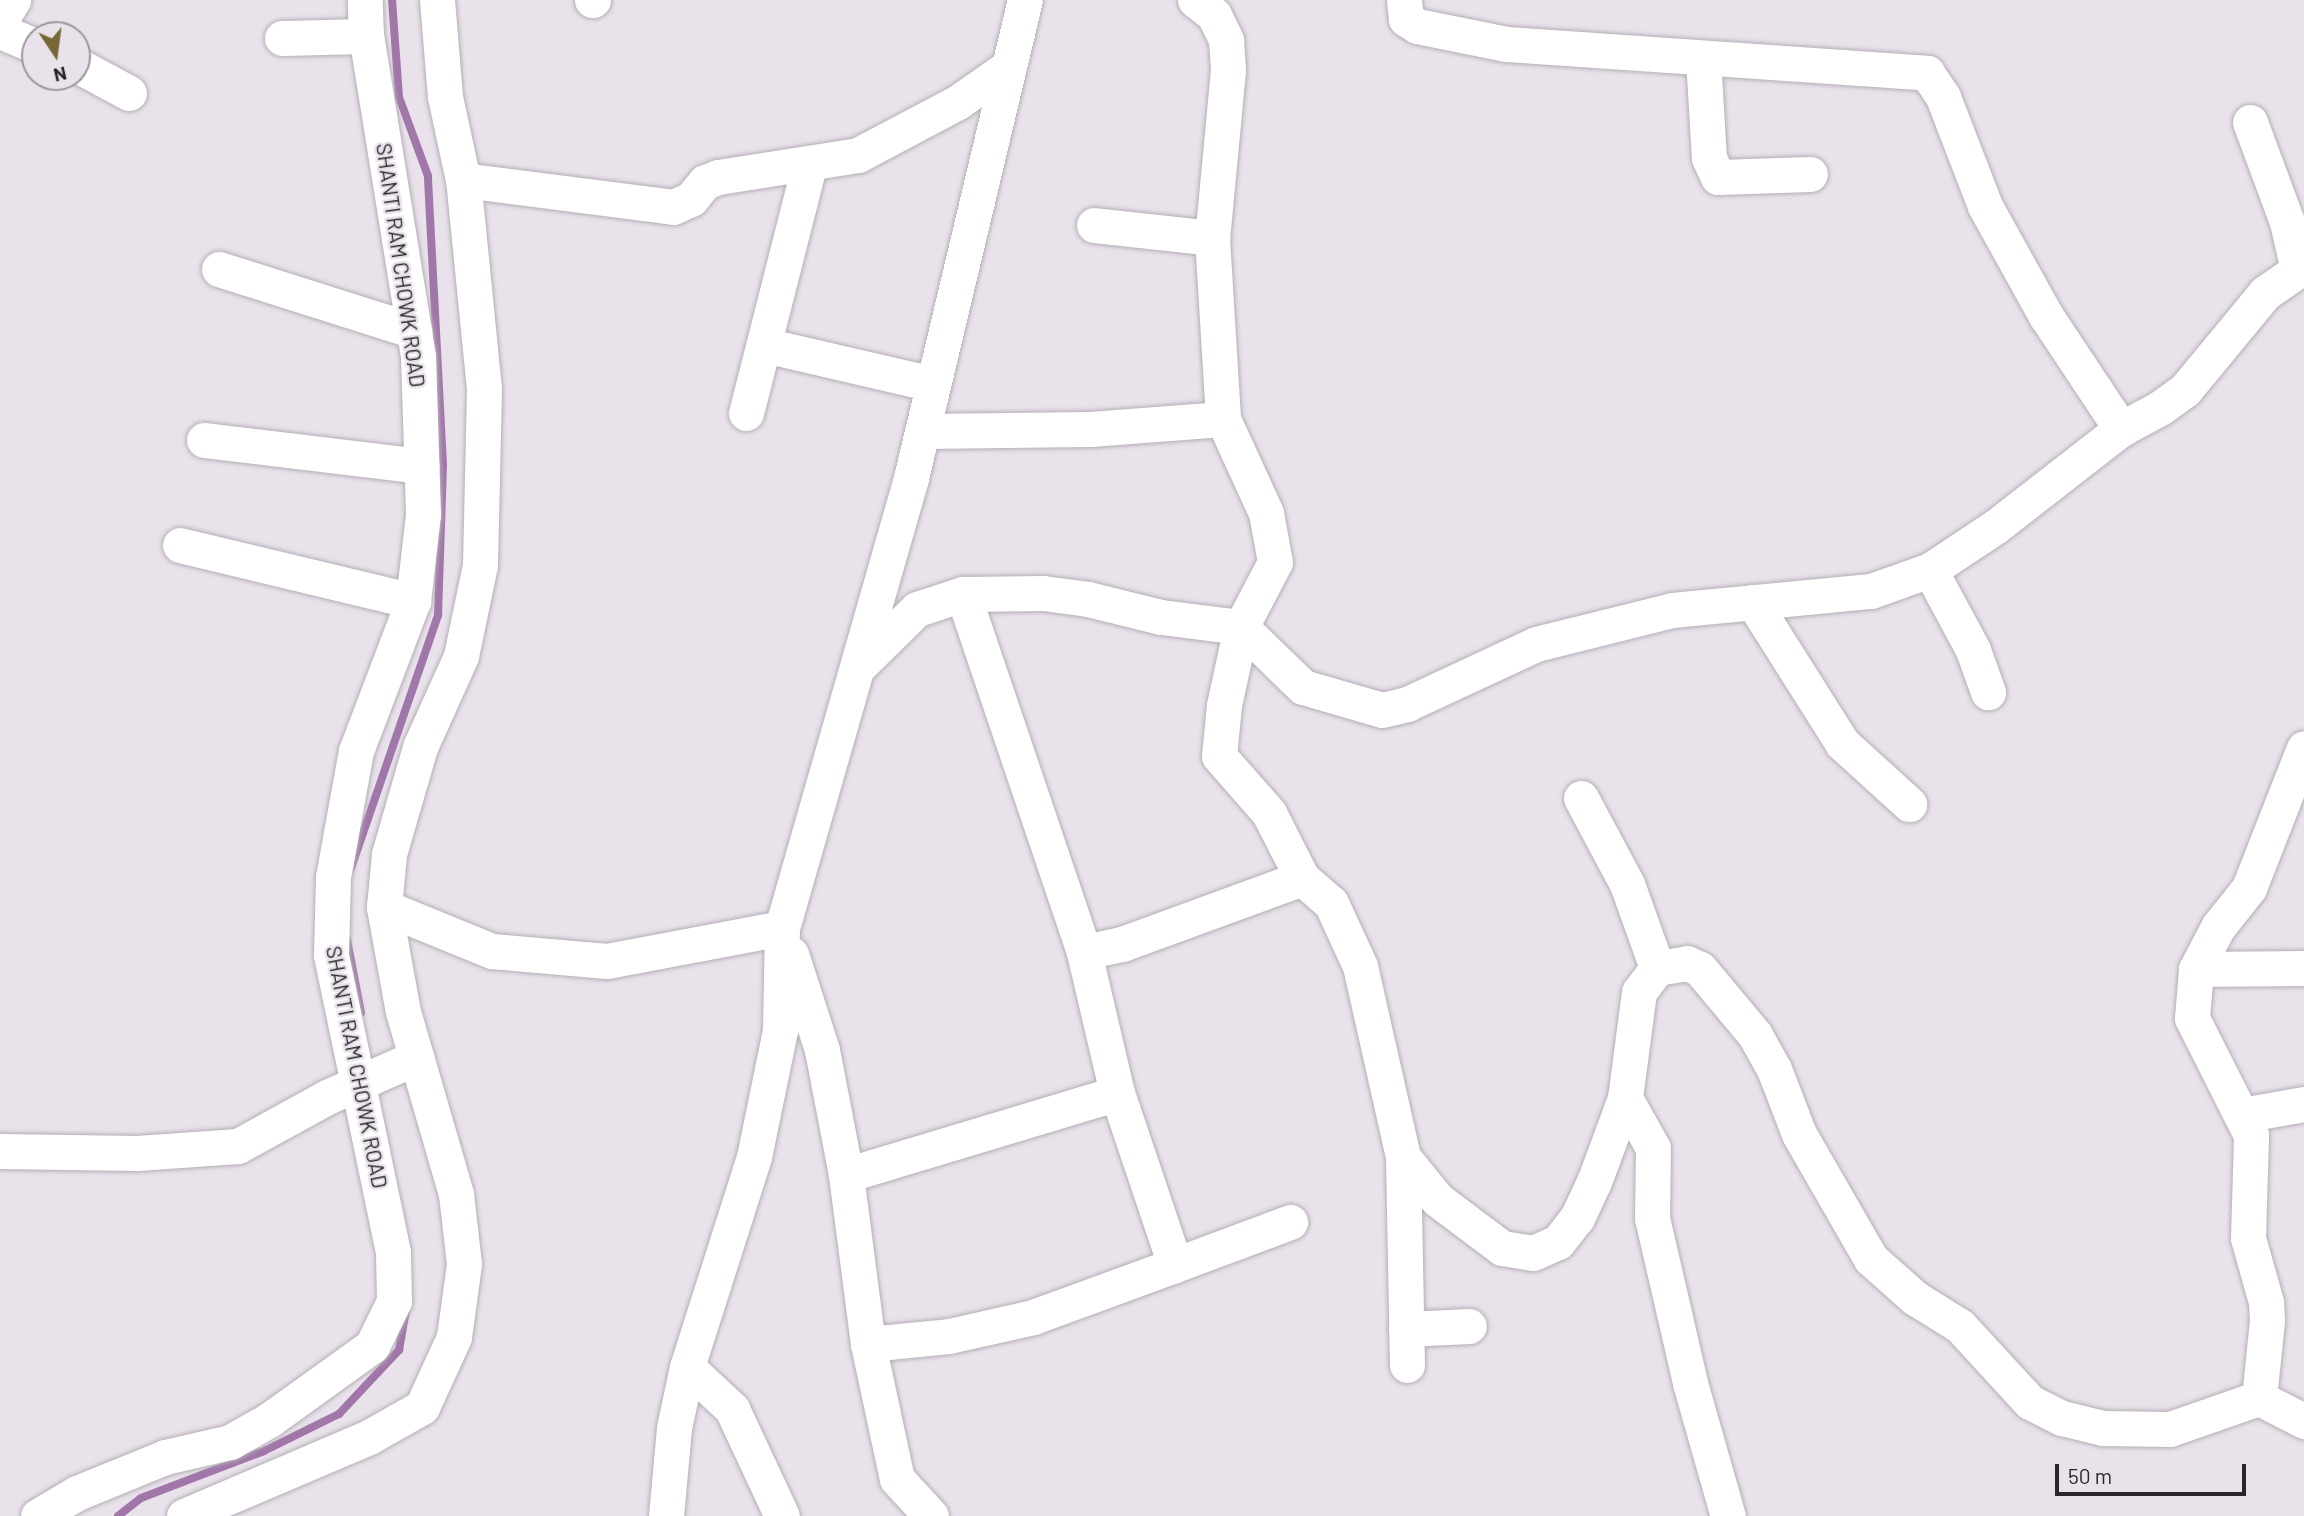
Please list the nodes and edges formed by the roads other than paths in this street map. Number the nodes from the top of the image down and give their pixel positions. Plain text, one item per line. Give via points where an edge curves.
1 (13, 0) edge
2 (365, 0) edge
3 (437, 0) edge
4 (1026, 0) edge
5 (1195, 0) edge
6 (1404, 0) edge
7 (0, 21) edge
8 (0, 31) edge
9 (366, 36) junction
10 (282, 38) dead end
11 (21, 40) edge
12 (1703, 58) junction
13 (1008, 67) junction
14 (91, 73) edge
15 (129, 93) dead end
16 (2250, 122) dead end
17 (809, 166) junction
18 (1810, 174) dead end
19 (463, 180) junction
20 (1094, 225) dead end
21 (1212, 238) junction
22 (2301, 268) edge
23 (219, 269) dead end
24 (414, 331) junction
25 (764, 345) junction
26 (933, 384) junction
27 (746, 413) dead end
28 (1223, 419) junction
29 (2121, 429) junction
30 (922, 430) junction
31 (204, 440) dead end
32 (421, 466) junction
33 (180, 545) dead end
34 (1930, 570) junction
35 (963, 594) junction
36 (413, 601) junction
37 (1753, 602) junction
38 (1241, 627) junction
39 (861, 664) junction
40 (1988, 692) dead end
41 (2304, 748) edge
42 (1581, 798) dead end
43 (1909, 804) dead end
44 (1302, 878) junction
45 (384, 906) junction
46 (782, 928) junction
47 (1084, 951) junction
48 (1657, 968) junction
49 (2304, 968) edge
50 (2196, 969) junction
51 (407, 1060) junction
52 (361, 1080) junction
53 (1117, 1093) junction
54 (1625, 1098) junction
55 (2304, 1104) edge
56 (2242, 1115) junction
57 (0, 1151) edge
58 (1403, 1157) junction
59 (846, 1175) junction
60 (1290, 1222) dead end
61 (1175, 1265) junction
62 (1469, 1326) dead end
63 (1406, 1329) junction
64 (868, 1344) junction
65 (1407, 1365) dead end
66 (688, 1367) junction
67 (2259, 1398) junction
68 (2304, 1421) edge
69 (38, 1516) edge
70 (184, 1516) edge
71 (666, 1516) edge
72 (782, 1516) edge
73 (931, 1516) edge
74 (1728, 1516) edge

1 - 7 street
2 - 9 street, SHANTI RAM CHOWK ROAD
3 - 19 street via 446,97
4 - 13 street
5 - 21 street via 1214,15 1226,40 1228,70
6 - 12 street via 1406,19 1417,26 1493,41 1565,51
8 - 11 street
9 - 10 street
9 - 24 street, SHANTI RAM CHOWK ROAD
12 - 18 street via 1709,158 1718,177
12 - 29 street via 1927,73 1943,97 1984,206 2046,316
13 - 17 street via 908,131 858,155
13 - 26 street
14 - 15 street
16 - 22 street
17 - 19 street via 718,177 673,207
17 - 25 street
19 - 45 street via 484,389 480,565 461,656 420,747 393,841
20 - 21 street
21 - 28 street
22 - 29 street via 2264,293 2185,390
23 - 24 street
24 - 32 street, SHANTI RAM CHOWK ROAD
25 - 26 street
25 - 27 street
26 - 30 street
28 - 30 street via 1090,429
28 - 38 street via 1266,513 1275,562
29 - 34 street
30 - 39 street
31 - 32 street
32 - 36 street, SHANTI RAM CHOWK ROAD via 422,514
33 - 36 street
34 - 37 street via 1871,590
34 - 40 street via 1973,650
35 - 38 street via 1043,593 1161,617
35 - 39 street via 918,609
35 - 47 street
36 - 52 street, SHANTI RAM CHOWK ROAD via 356,751 333,877 331,954
37 - 38 street via 1672,610 1536,644 1407,704 1382,710 1303,687
37 - 43 street via 1842,743
38 - 44 street via 1224,705 1219,756 1269,813
39 - 46 street
41 - 50 street via 2249,888 2218,928
42 - 48 street via 1627,884
44 - 47 street via 1122,944
44 - 58 street via 1331,903 1360,966
45 - 46 street via 492,951 607,961
45 - 51 street
46 - 59 street via 822,1051
46 - 66 street via 780,1030 754,1157
47 - 53 street
48 - 54 street via 1639,992
48 - 67 street via 1687,963 1700,969 1755,1035 1774,1069 1799,1134 1871,1259 1915,1298 1960,1326 2029,1402 2063,1418 2135,1431 2170,1429
49 - 50 street
50 - 56 street via 2192,1018
51 - 52 street
51 - 70 street via 456,1194 464,1264 454,1337 422,1407 369,1437
52 - 57 street via 238,1146 149,1153
52 - 69 street, SHANTI RAM CHOWK ROAD via 393,1252 394,1301 372,1346 329,1381 230,1442 165,1457 77,1493
53 - 59 street
53 - 61 street
54 - 58 street via 1577,1218 1558,1242 1533,1253 1502,1248 1477,1232 1438,1200
54 - 74 street via 1653,1148 1652,1218 1690,1383
55 - 56 street
56 - 67 street via 2252,1152 2248,1238 2266,1302
58 - 63 street
59 - 64 street
60 - 61 street
61 - 64 street via 1032,1317 949,1336
62 - 63 street
63 - 65 street
64 - 73 street via 897,1479
66 - 71 street via 674,1428
66 - 72 street via 732,1409
67 - 68 street

